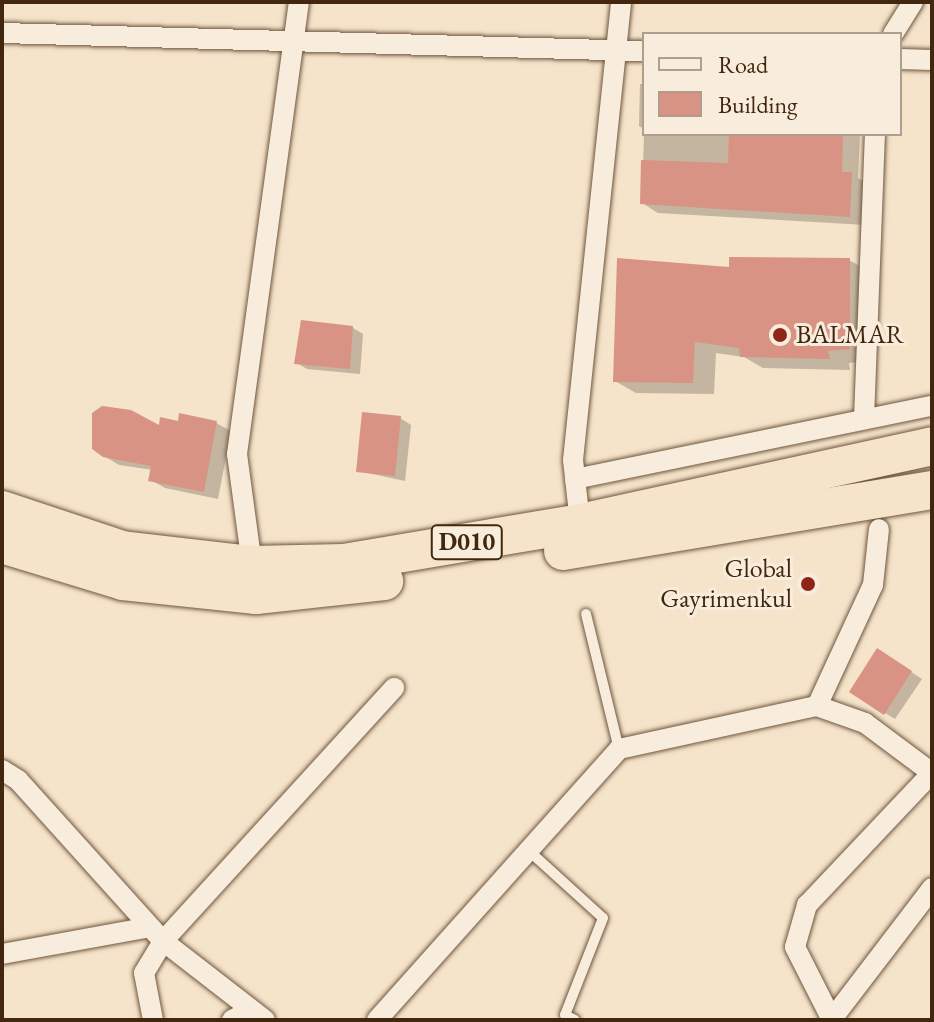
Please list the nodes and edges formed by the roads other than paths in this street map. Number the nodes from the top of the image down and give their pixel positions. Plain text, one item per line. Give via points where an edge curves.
1 (299, 2) edge
2 (621, 2) edge
3 (913, 2) edge
4 (894, 32) edge
5 (2, 33) edge
6 (295, 38) junction
7 (614, 50) junction
8 (642, 51) edge
9 (902, 59) edge
10 (932, 60) edge
11 (875, 136) edge
12 (932, 406) edge
13 (864, 419) junction
14 (932, 446) edge
15 (575, 479) junction
16 (932, 490) edge
17 (2, 510) edge
18 (580, 523) junction
19 (879, 529) dead end
20 (2, 544) edge
21 (252, 565) junction
22 (586, 614) dead end
23 (394, 688) dead end
24 (817, 706) junction
25 (619, 749) junction
26 (2, 770) edge
27 (932, 773) edge
28 (528, 850) junction
29 (932, 888) edge
30 (157, 934) junction
31 (2, 954) edge
32 (258, 1015) edge
33 (153, 1020) edge
34 (232, 1020) edge
35 (377, 1020) edge
36 (575, 1020) edge
37 (832, 1020) edge

1 - 6 street
2 - 7 street
3 - 4 street
5 - 6 street
6 - 7 street
6 - 21 street via 237,454
7 - 8 street
7 - 15 street
9 - 10 street
11 - 13 street
12 - 13 street
13 - 15 street
14 - 18 highway, D010
15 - 18 street
16 - 20 highway, D010 via 322,592 256,595 123,581
17 - 21 highway, D010 via 122,550
18 - 21 highway, D010 via 344,563
19 - 24 street via 873,585
22 - 25 lane
23 - 30 street
24 - 25 street
24 - 27 street via 865,723
25 - 28 street
26 - 30 street via 18,780
27 - 37 street via 807,905 795,947
28 - 35 street
28 - 36 lane via 603,918 565,1015
29 - 37 street
30 - 31 street
30 - 32 street
30 - 33 street via 144,973
32 - 34 street

